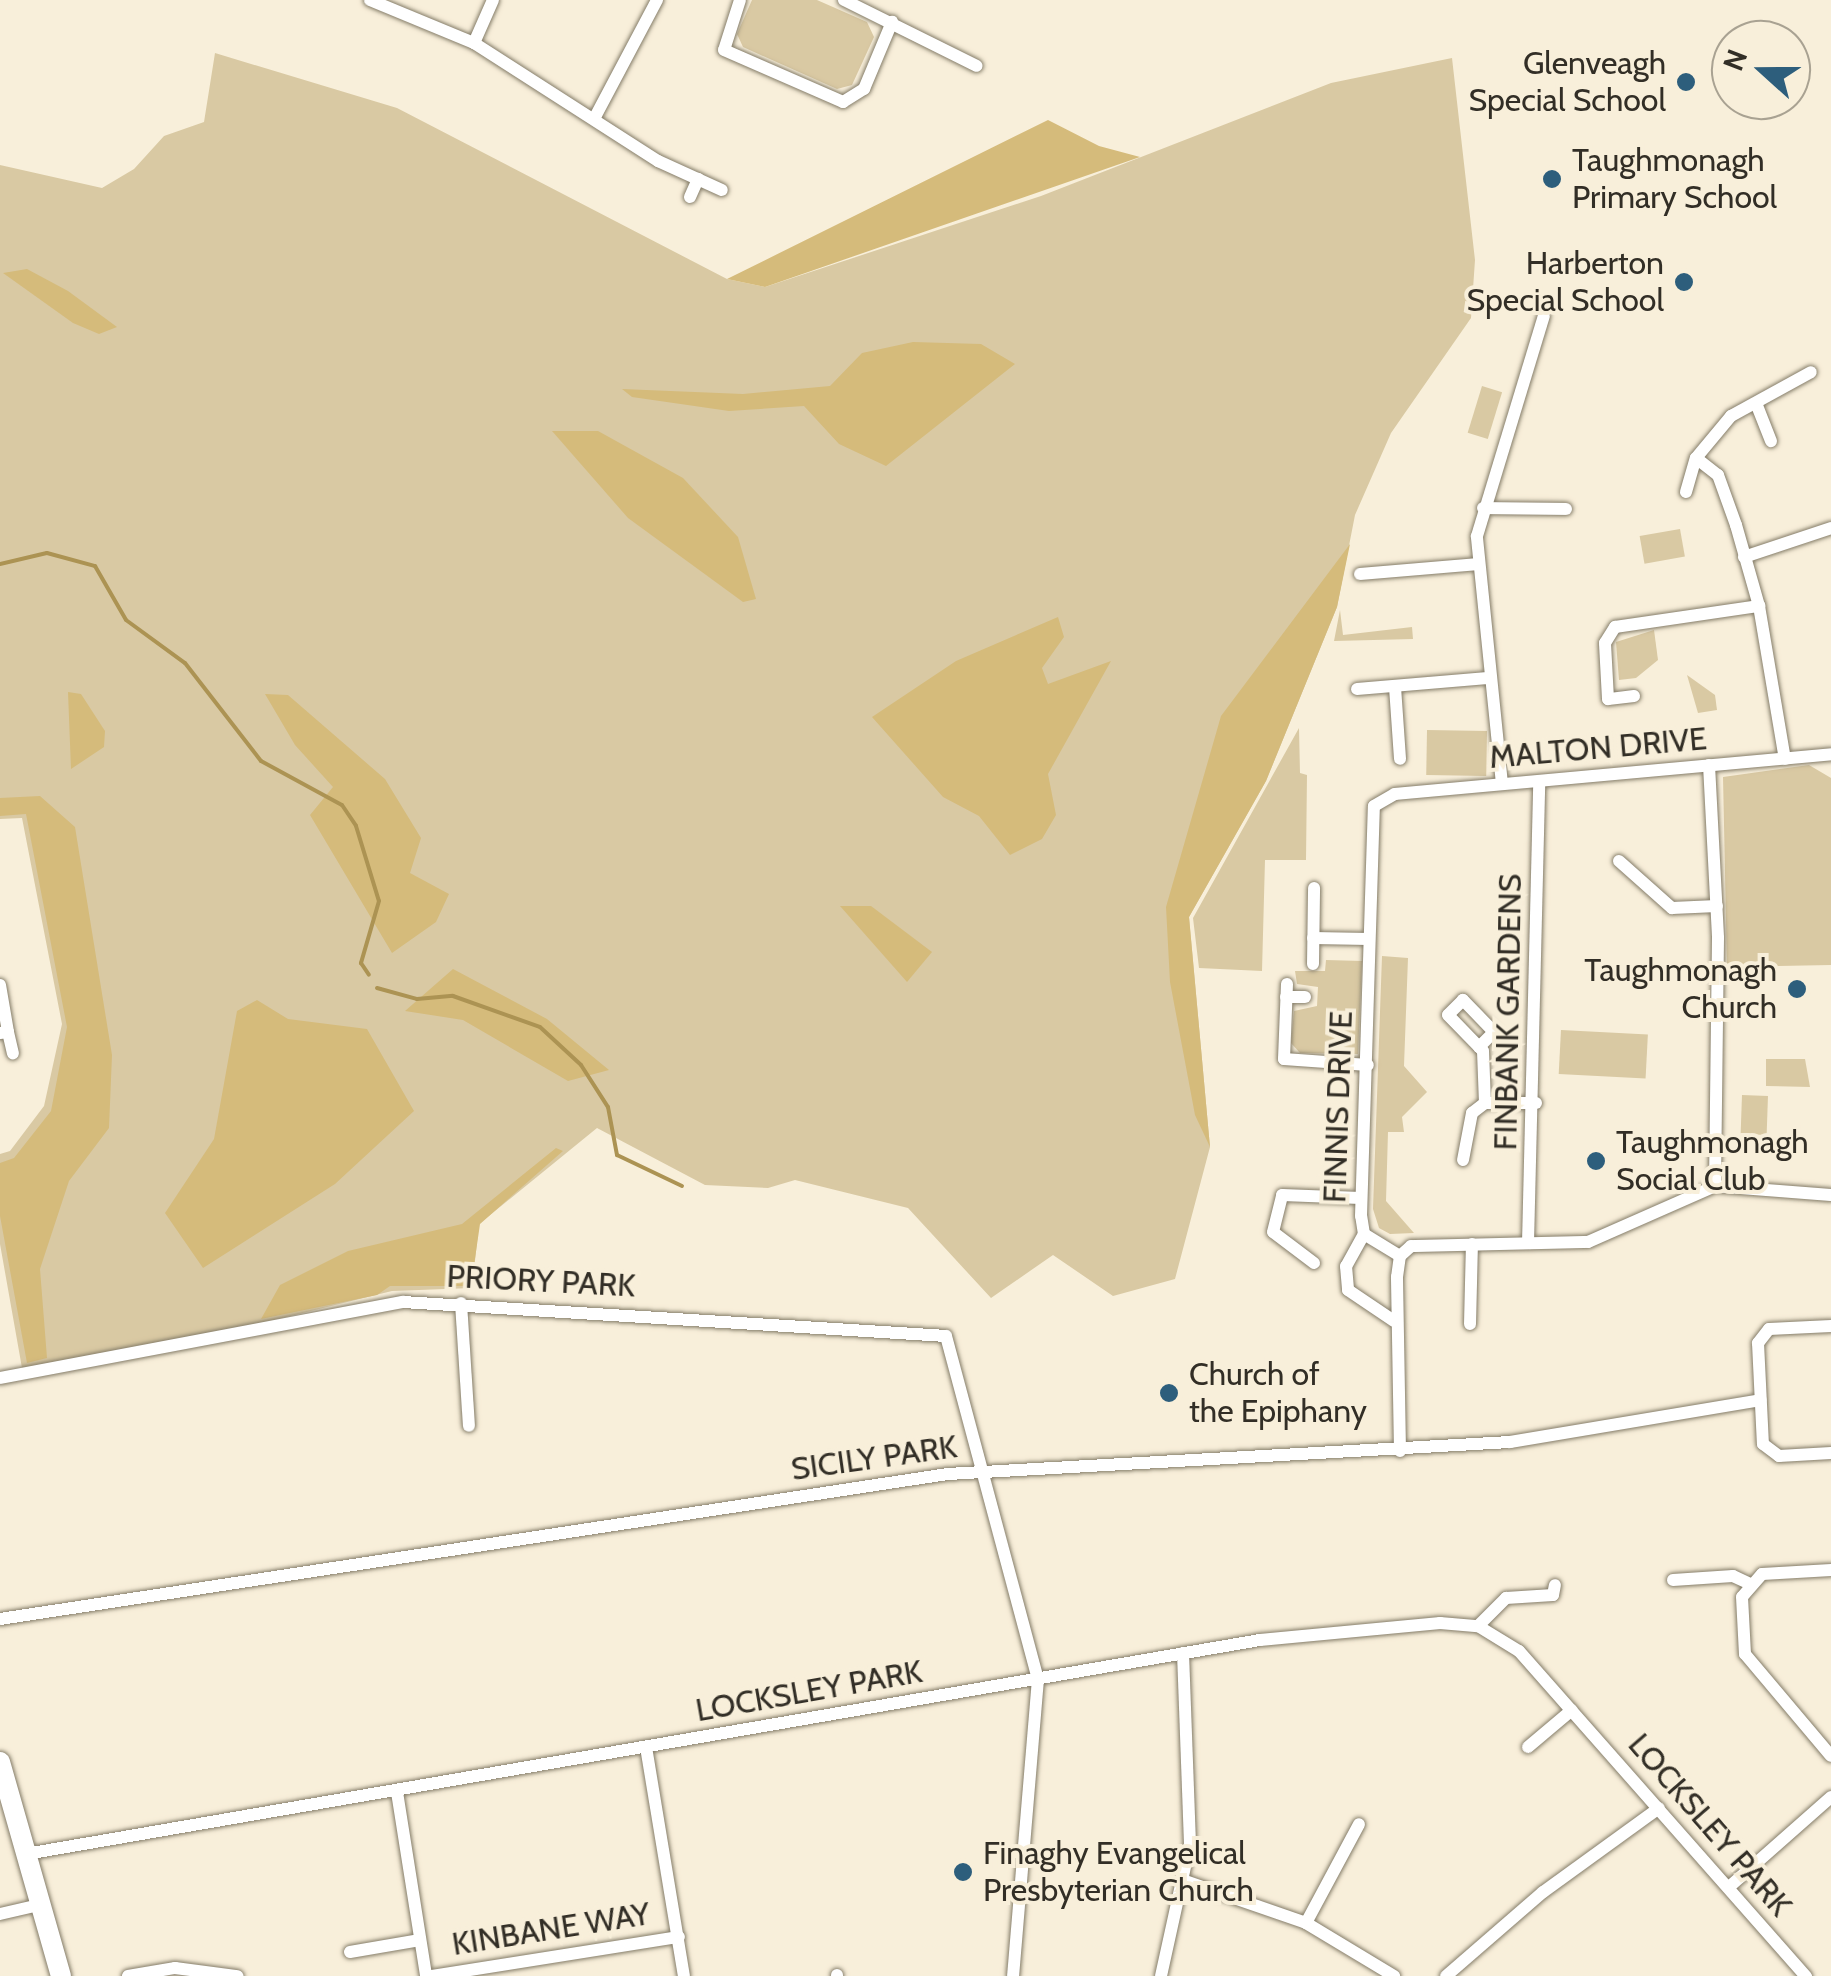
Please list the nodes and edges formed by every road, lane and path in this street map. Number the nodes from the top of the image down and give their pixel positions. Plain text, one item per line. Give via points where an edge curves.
1 (370, 0) edge
2 (493, 0) edge
3 (657, 0) edge
4 (844, 0) edge
5 (734, 2) edge
6 (892, 22) junction
7 (474, 43) junction
8 (978, 66) dead end
9 (594, 119) junction
10 (698, 179) junction
11 (722, 190) dead end
12 (690, 197) dead end
13 (1544, 316) dead end
14 (1810, 372) dead end
15 (1756, 403) junction
16 (1771, 441) dead end
17 (1696, 458) junction
18 (1686, 492) dead end
19 (1483, 508) junction
20 (1566, 510) dead end
21 (1830, 525) edge
22 (1744, 557) junction
23 (1479, 564) junction
24 (1360, 574) dead end
25 (1759, 606) junction
26 (1488, 678) junction
27 (1358, 688) dead end
28 (1395, 688) junction
29 (1634, 696) dead end
30 (1831, 754) edge
31 (1785, 758) junction
32 (1400, 759) dead end
33 (1709, 766) junction
34 (1539, 782) junction
35 (1502, 784) junction
36 (1374, 806) joint
37 (1619, 861) dead end
38 (1314, 888) dead end
39 (1717, 906) junction
40 (1314, 938) junction
41 (1369, 939) junction
42 (1313, 964) dead end
43 (0, 986) edge
44 (1305, 997) dead end
45 (4, 1032) edge
46 (1479, 1047) dead end
47 (13, 1053) dead end
48 (1368, 1064) junction
49 (1485, 1103) junction
50 (1536, 1103) junction
51 (1464, 1160) dead end
52 (1715, 1186) junction
53 (1831, 1195) edge
54 (1361, 1198) junction
55 (1364, 1234) junction
56 (1528, 1242) junction
57 (1472, 1244) junction
58 (1400, 1256) junction
59 (1314, 1262) dead end
60 (461, 1304) junction
61 (1394, 1322) junction
62 (1470, 1324) dead end
63 (1831, 1326) edge
64 (0, 1378) edge
65 (1761, 1400) junction
66 (468, 1426) dead end
67 (1400, 1452) junction
68 (1831, 1453) edge
69 (984, 1470) junction
70 (1831, 1570) edge
71 (1673, 1580) dead end
72 (1748, 1583) junction
73 (1555, 1585) dead end
74 (0, 1619) edge
75 (1478, 1626) junction
76 (1183, 1653) junction
77 (1038, 1679) junction
78 (1572, 1710) junction
79 (646, 1747) junction
80 (1528, 1748) dead end
81 (1831, 1756) edge
82 (1, 1768) edge
83 (397, 1792) junction
84 (1831, 1797) edge
85 (1659, 1808) junction
86 (1360, 1824) dead end
87 (26, 1854) junction
88 (1186, 1881) junction
89 (1729, 1888) junction
90 (39, 1905) junction
91 (0, 1914) edge
92 (1306, 1923) junction
93 (679, 1938) junction
94 (420, 1940) junction
95 (358, 1945) dead end
96 (1799, 1974) edge
97 (61, 1976) edge
98 (128, 1976) edge
99 (238, 1976) edge
100 (429, 1976) edge
101 (684, 1976) edge
102 (1013, 1976) edge
103 (1162, 1976) edge
104 (1394, 1976) edge
105 (1446, 1976) edge

1 - 7 street
2 - 7 street
3 - 9 street
4 - 6 street
5 - 6 street via 724,50 843,102 864,89
6 - 8 street
7 - 9 street
9 - 10 street
10 - 11 street
10 - 12 street
13 - 19 street
14 - 15 street
15 - 16 street
15 - 17 street via 1730,416
17 - 18 street
17 - 22 street via 1718,475
19 - 20 street
19 - 23 street
21 - 22 street
22 - 25 street
23 - 24 street
23 - 26 street
25 - 29 street via 1616,627 1605,642 1608,699
25 - 31 street
26 - 28 street
26 - 35 street
27 - 28 street
28 - 32 street
30 - 31 street, MALTON DRIVE
31 - 33 street, MALTON DRIVE
33 - 34 street, MALTON DRIVE
33 - 39 street
34 - 35 street, MALTON DRIVE
34 - 50 street, FINBANK GARDENS
35 - 36 street, MALTON DRIVE via 1395,794
36 - 41 street, FINNIS DRIVE
37 - 39 street via 1672,908
38 - 40 street, FINNIS DRIVE
39 - 52 street
40 - 41 street
40 - 42 street, FINNIS DRIVE
41 - 48 street, FINNIS DRIVE
43 - 45 street
44 - 48 street via 1286,990 1284,1059
45 - 47 street
46 - 49 street
48 - 54 street, FINNIS DRIVE
49 - 50 street
49 - 51 street via 1465,1127
50 - 56 street, FINBANK GARDENS
52 - 53 street
52 - 56 street via 1588,1242
54 - 55 street, FINNIS DRIVE
54 - 59 street via 1282,1195 1273,1232
55 - 58 street, FINNIS DRIVE
55 - 61 street via 1346,1266 1348,1290
56 - 57 street
57 - 58 street via 1427,1243
57 - 62 street
58 - 61 street
60 - 64 street, PRIORY PARK via 403,1302
60 - 66 street
60 - 69 street, PRIORY PARK via 946,1336
61 - 67 street
63 - 65 street via 1762,1334
65 - 67 street, SICILY PARK via 1510,1442
65 - 68 street via 1763,1444 1770,1452
67 - 69 street, SICILY PARK
69 - 74 street, SICILY PARK
69 - 77 street
70 - 72 street via 1762,1574
71 - 72 street via 1732,1576
72 - 81 street via 1742,1596 1746,1654
73 - 75 street via 1553,1595 1506,1598
75 - 76 street, LOCKSLEY PARK via 1440,1623
75 - 78 street, LOCKSLEY PARK via 1520,1651
76 - 77 street, LOCKSLEY PARK
76 - 88 street
77 - 79 street, LOCKSLEY PARK
77 - 102 street
78 - 80 street
78 - 85 street, LOCKSLEY PARK
79 - 83 street, LOCKSLEY PARK
79 - 93 street
82 - 87 main road
83 - 87 street, LOCKSLEY PARK
83 - 94 street
84 - 89 street
85 - 89 street, LOCKSLEY PARK
85 - 105 street via 1543,1892
86 - 92 street
87 - 90 main road
88 - 92 street
88 - 103 street
89 - 96 street, LOCKSLEY PARK
90 - 91 street
90 - 97 main road
92 - 104 street
93 - 100 street, KINBANE WAY
93 - 101 street
94 - 95 street
94 - 100 street
98 - 99 street via 175,1968

